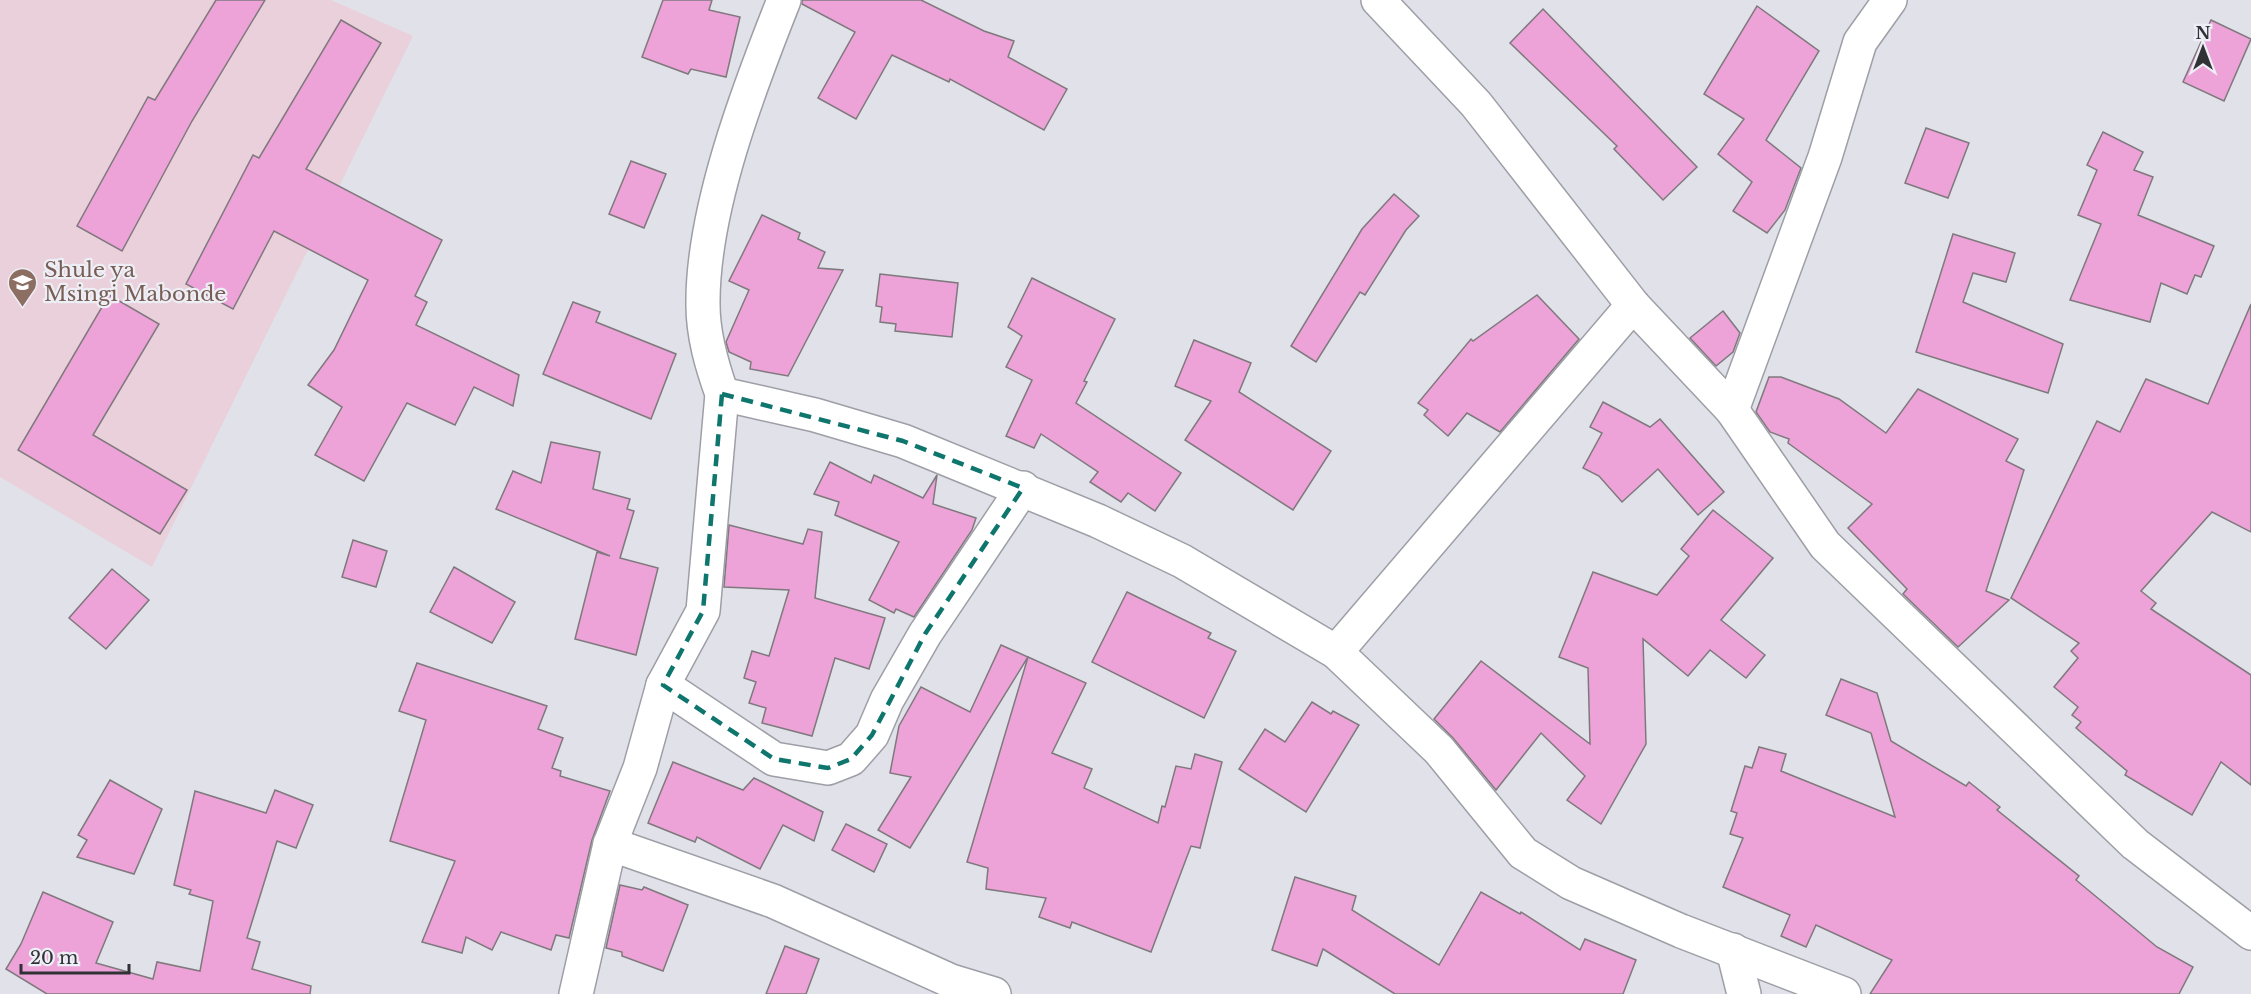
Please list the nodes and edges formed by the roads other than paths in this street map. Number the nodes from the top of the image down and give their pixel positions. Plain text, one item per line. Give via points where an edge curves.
1 (784, 0) edge
2 (1378, 0) edge
3 (1890, 0) edge
4 (1633, 305) junction
5 (722, 394) junction
6 (1732, 410) junction
7 (1023, 488) junction
8 (1336, 652) junction
9 (663, 686) junction
10 (610, 844) junction
11 (2251, 933) edge
12 (1733, 950) junction
13 (576, 994) edge
14 (994, 994) edge
15 (1744, 994) edge
16 (1844, 994) edge

1 - 5 street via 721,185 706,264 703,306 710,362
2 - 4 street via 1476,104
3 - 6 street via 1860,42 1825,157
4 - 6 street
4 - 8 street
5 - 7 street via 815,415 903,441
5 - 9 street via 703,610
6 - 11 street via 1825,545 2135,844
7 - 8 street via 1182,561
7 - 9 street via 926,634 887,700 872,735 851,759 828,768 774,759
8 - 12 street via 1439,750 1523,853 1571,883
9 - 10 street via 639,768
10 - 13 street
10 - 14 street via 773,901 951,981
12 - 15 street
12 - 16 street

